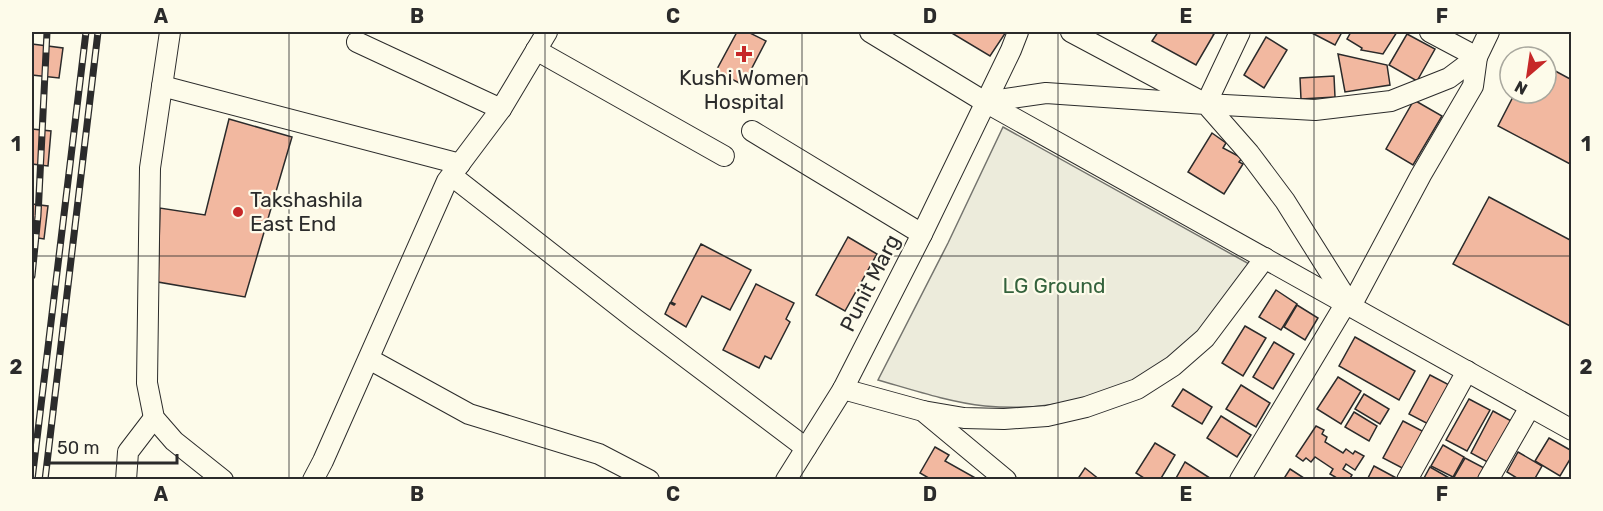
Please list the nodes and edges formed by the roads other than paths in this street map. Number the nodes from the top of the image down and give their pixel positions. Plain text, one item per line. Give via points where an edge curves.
1 (170, 32) edge
2 (547, 32) edge
3 (870, 32) edge
4 (1018, 32) edge
5 (1071, 32) edge
6 (1240, 32) edge
7 (1430, 32) edge
8 (1489, 32) edge
9 (357, 42) dead end
10 (536, 50) junction
11 (1477, 57) junction
12 (162, 86) junction
13 (985, 102) junction
14 (1206, 104) junction
15 (501, 109) junction
16 (752, 131) dead end
17 (724, 156) dead end
18 (456, 170) junction
19 (922, 234) junction
20 (1266, 258) junction
21 (1348, 304) junction
22 (369, 359) junction
23 (1467, 371) junction
24 (843, 389) junction
25 (1530, 407) junction
26 (923, 411) junction
27 (154, 418) junction
28 (1572, 430) edge
29 (806, 448) junction
30 (1004, 479) edge
31 (126, 480) edge
32 (222, 480) edge
33 (313, 480) edge
34 (649, 480) edge
35 (786, 480) edge
36 (1240, 480) edge
37 (1407, 480) edge
38 (1488, 480) edge

1 - 12 street
2 - 10 street
3 - 13 street
4 - 13 street, Punit Marg
5 - 14 street
6 - 14 street
7 - 11 street
8 - 11 street
9 - 15 street
10 - 15 street
10 - 17 street
11 - 14 street via 1449,78 1391,101 1315,110
11 - 21 street via 1473,86
12 - 18 street
12 - 27 street via 150,168 147,383
13 - 14 street via 1046,93
13 - 19 street, Punit Marg
13 - 20 street
14 - 21 street via 1285,201
15 - 18 street
16 - 19 street
18 - 22 street via 447,181
18 - 29 street via 635,319
19 - 24 street, Punit Marg
20 - 21 street
20 - 26 street via 1205,338 1173,366 1137,389 1047,416 963,418
21 - 23 street
21 - 36 street
22 - 33 street
22 - 34 street via 469,414 599,454
23 - 25 street
23 - 37 street
24 - 26 street
24 - 29 street, Punit Marg
25 - 28 street
25 - 38 street
26 - 30 street
27 - 31 street via 128,452
27 - 32 street via 174,441
29 - 35 street, Punit Marg

